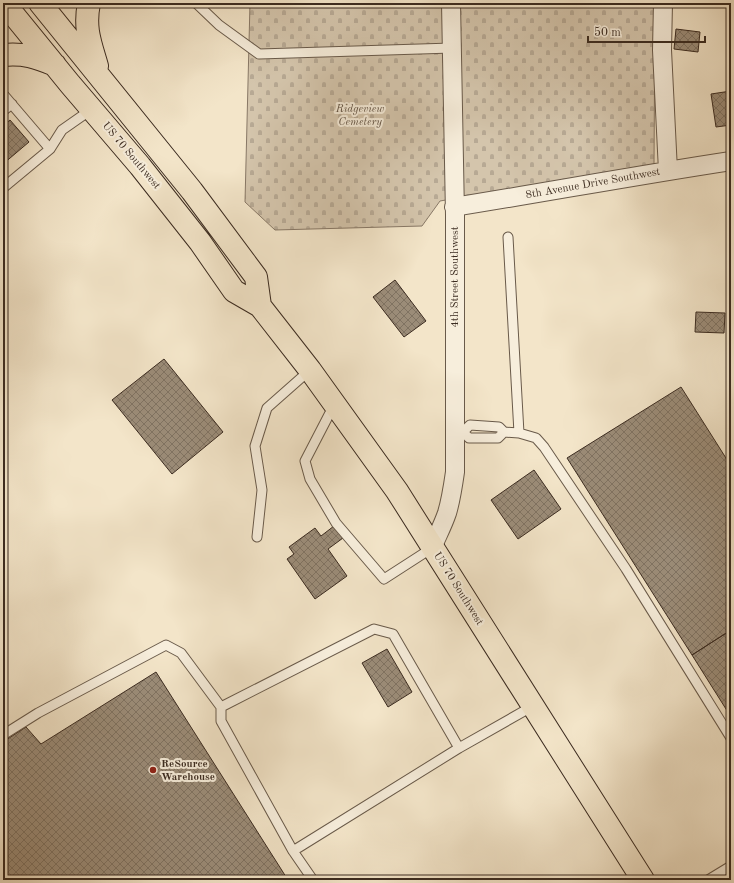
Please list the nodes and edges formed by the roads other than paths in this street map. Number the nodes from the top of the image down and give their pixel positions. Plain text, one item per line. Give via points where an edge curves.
1 (4, 3) edge
2 (40, 3) edge
3 (88, 3) edge
4 (196, 3) edge
5 (451, 3) edge
6 (663, 3) edge
7 (452, 48) junction
8 (3, 55) edge
9 (55, 65) junction
10 (99, 75) junction
11 (3, 94) edge
12 (12, 104) junction
13 (92, 109) junction
14 (3, 111) edge
15 (50, 149) junction
16 (731, 161) edge
17 (668, 171) junction
18 (3, 188) edge
19 (454, 207) junction
20 (508, 237) dead end
21 (260, 306) junction
22 (310, 370) junction
23 (335, 404) junction
24 (459, 432) junction
25 (519, 433) junction
26 (257, 537) dead end
27 (432, 548) junction
28 (533, 706) junction
29 (221, 707) junction
30 (3, 736) edge
31 (731, 738) edge
32 (459, 748) junction
33 (294, 851) junction
34 (731, 866) edge
35 (313, 880) edge
36 (643, 880) edge
37 (708, 880) edge

1 - 9 main road, US 70 Southwest
2 - 10 main road
3 - 10 main road via 88,34
4 - 7 lane via 219,25 259,54
5 - 7 street, 4th Street Southwest
6 - 17 street via 662,50
7 - 19 street, 4th Street Southwest
8 - 9 main road via 29,55
9 - 13 main road, US 70 Southwest
10 - 21 main road via 192,191 256,277
11 - 12 lane
12 - 14 lane
12 - 15 lane
13 - 15 lane via 62,130
13 - 21 main road, US 70 Southwest via 200,242 234,291
15 - 18 lane
16 - 17 street, 8th Avenue Drive Southwest
17 - 19 street, 8th Avenue Drive Southwest
19 - 24 street, 4th Street Southwest
20 - 25 lane
21 - 22 main road, US 70 Southwest
22 - 23 main road, US 70 Southwest
22 - 26 lane via 267,408 255,446 262,490
23 - 27 main road, US 70 Southwest via 397,491
23 - 27 lane via 305,460 310,479 336,524 384,579
24 - 25 lane via 470,438 498,438 504,432
24 - 27 street, 4th Street Southwest via 452,495
25 - 31 lane via 536,438 544,447 626,569
27 - 28 main road, US 70 Southwest
28 - 32 lane
28 - 36 main road, US 70 Southwest
29 - 30 lane via 181,653 166,645 38,713
29 - 32 lane via 374,629 393,634
29 - 33 lane via 221,721
32 - 33 lane
33 - 35 lane
34 - 37 lane

